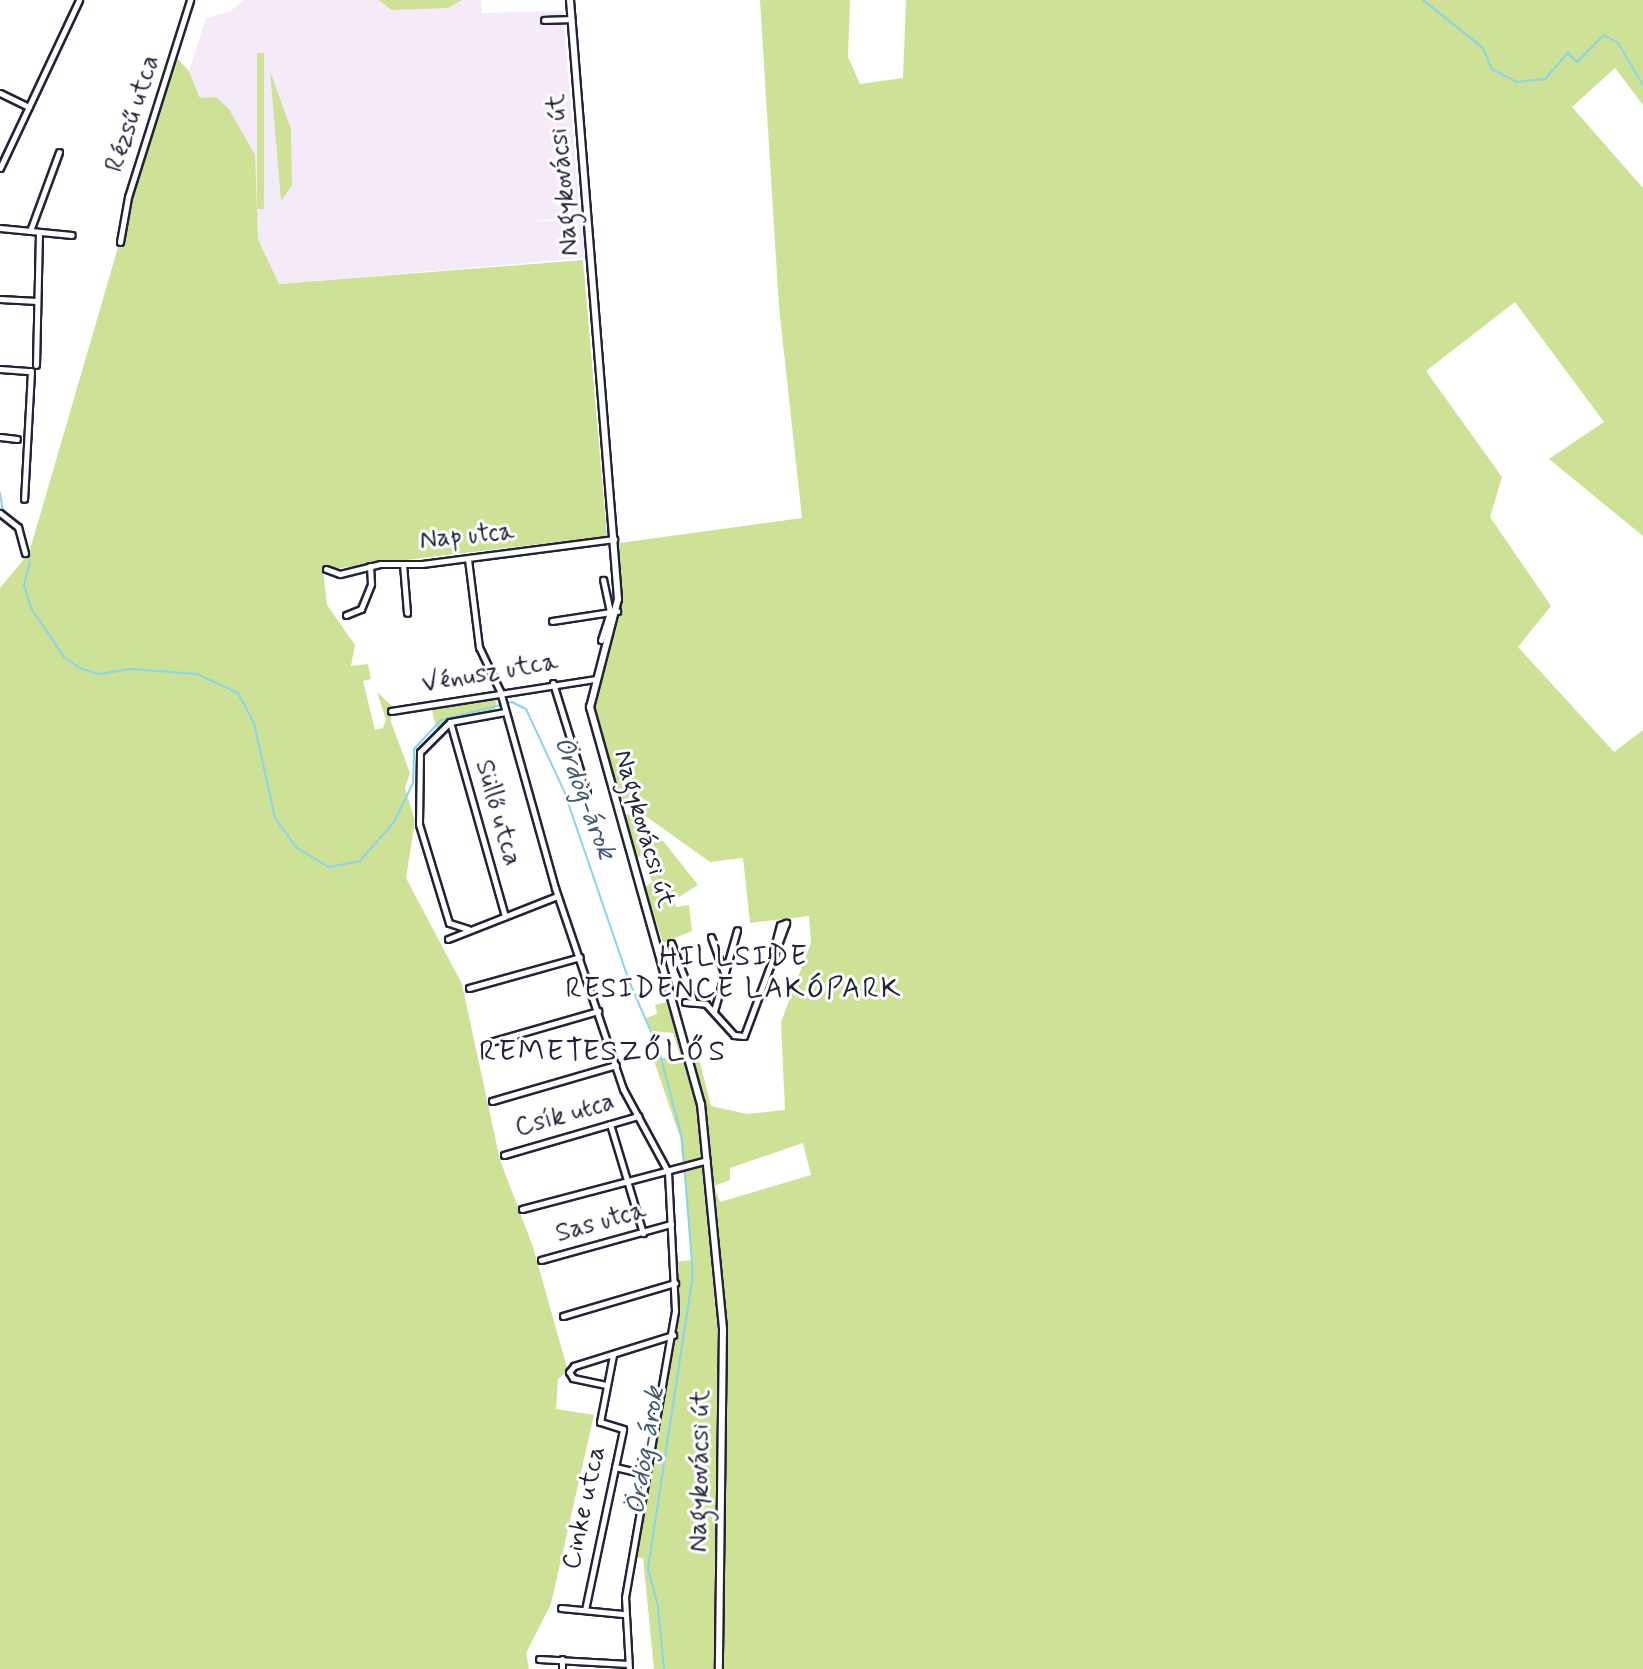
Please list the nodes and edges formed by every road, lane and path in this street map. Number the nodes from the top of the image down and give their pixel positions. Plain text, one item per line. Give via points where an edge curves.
1 (79, 0) edge
2 (190, 0) edge
3 (570, 0) edge
4 (571, 19) junction
5 (544, 20) dead end
6 (0, 93) edge
7 (29, 107) junction
8 (59, 152) dead end
9 (0, 168) edge
10 (0, 228) edge
11 (30, 231) junction
12 (39, 233) junction
13 (72, 235) dead end
14 (120, 242) dead end
15 (0, 299) edge
16 (37, 301) junction
17 (36, 365) dead end
18 (0, 369) edge
19 (0, 437) edge
20 (17, 439) dead end
21 (24, 499) dead end
22 (0, 513) edge
23 (614, 539) junction
24 (25, 553) dead end
25 (468, 559) junction
26 (403, 564) junction
27 (370, 566) junction
28 (326, 569) dead end
29 (603, 580) dead end
30 (614, 612) junction
31 (407, 613) dead end
32 (346, 615) dead end
33 (552, 621) dead end
34 (601, 640) dead end
35 (595, 679) junction
36 (553, 683) junction
37 (501, 694) junction
38 (391, 711) dead end
39 (505, 712) junction
40 (450, 722) junction
41 (587, 793) dead end
42 (557, 896) junction
43 (505, 916) junction
44 (468, 929) junction
45 (737, 930) dead end
46 (711, 937) dead end
47 (448, 939) dead end
48 (671, 943) dead end
49 (773, 951) junction
50 (580, 957) junction
51 (724, 973) junction
52 (469, 988) dead end
53 (693, 1000) junction
54 (685, 1002) dead end
55 (598, 1011) junction
56 (714, 1011) junction
57 (487, 1043) dead end
58 (616, 1065) junction
59 (492, 1101) dead end
60 (638, 1116) junction
61 (610, 1124) junction
62 (504, 1155) dead end
63 (707, 1160) junction
64 (667, 1167) junction
65 (629, 1177) junction
66 (522, 1209) dead end
67 (671, 1224) junction
68 (643, 1233) junction
69 (541, 1260) dead end
70 (675, 1283) junction
71 (563, 1316) dead end
72 (673, 1335) junction
73 (613, 1355) junction
74 (606, 1385) junction
75 (615, 1467) junction
76 (646, 1474) junction
77 (561, 1608) dead end
78 (585, 1610) junction
79 (623, 1614) junction
80 (539, 1659) dead end
81 (562, 1659) junction
82 (628, 1667) edge
83 (562, 1669) edge
84 (719, 1669) edge

1 - 7 street
2 - 14 street, Rézsű utca via 128,197
3 - 4 street, Nagykovácsi út
4 - 5 street
4 - 23 street, Nagykovácsi út
6 - 7 street
7 - 9 street
8 - 11 street
10 - 11 street
11 - 12 street
12 - 13 street
12 - 16 street
15 - 16 street
16 - 17 street
18 - 21 street via 31,371
19 - 20 street
22 - 24 street via 17,526
23 - 25 street, Nap utca
23 - 30 street, Nagykovácsi út
25 - 26 street, Nap utca
25 - 37 street via 479,647
26 - 27 street, Nap utca
26 - 31 street
27 - 28 street, Nap utca via 338,574
27 - 32 street via 371,584 361,609
29 - 30 street
30 - 33 street
30 - 34 street
30 - 35 street, Nagykovácsi út
35 - 36 street, Vénusz utca
35 - 63 street, Nagykovácsi út via 591,716 692,1060
36 - 37 street, Vénusz utca
36 - 41 street
37 - 38 street, Vénusz utca
37 - 39 street
39 - 40 street
39 - 42 street
40 - 43 street, Süllő utca
40 - 44 street via 423,746 419,824 449,923
42 - 43 street
42 - 50 street
43 - 44 street
44 - 47 street
45 - 51 street
46 - 51 street
48 - 53 street
49 - 49 street via 788,926 786,923 780,925
49 - 56 street via 744,1036 734,1035
50 - 52 street
50 - 55 street
51 - 56 street
53 - 54 street
53 - 56 street
55 - 57 street
55 - 58 street
58 - 59 street
58 - 60 street
60 - 61 street, Csík utca
60 - 64 street
61 - 62 street, Csík utca
61 - 65 street
63 - 64 street
63 - 84 street, Nagykovácsi út via 723,1329
64 - 65 street
64 - 67 street
65 - 66 street
65 - 68 street
67 - 68 street, Sas utca
67 - 70 street
68 - 69 street, Sas utca
70 - 71 street
70 - 72 street
72 - 73 street
72 - 76 street
73 - 74 street, Cinke utca
73 - 74 street via 574,1366 573,1378
74 - 75 street, Cinke utca via 600,1422 623,1429
75 - 76 street
75 - 78 street, Cinke utca
76 - 79 street
77 - 78 street
78 - 79 street
79 - 82 street
80 - 81 street
81 - 82 street
81 - 83 street

